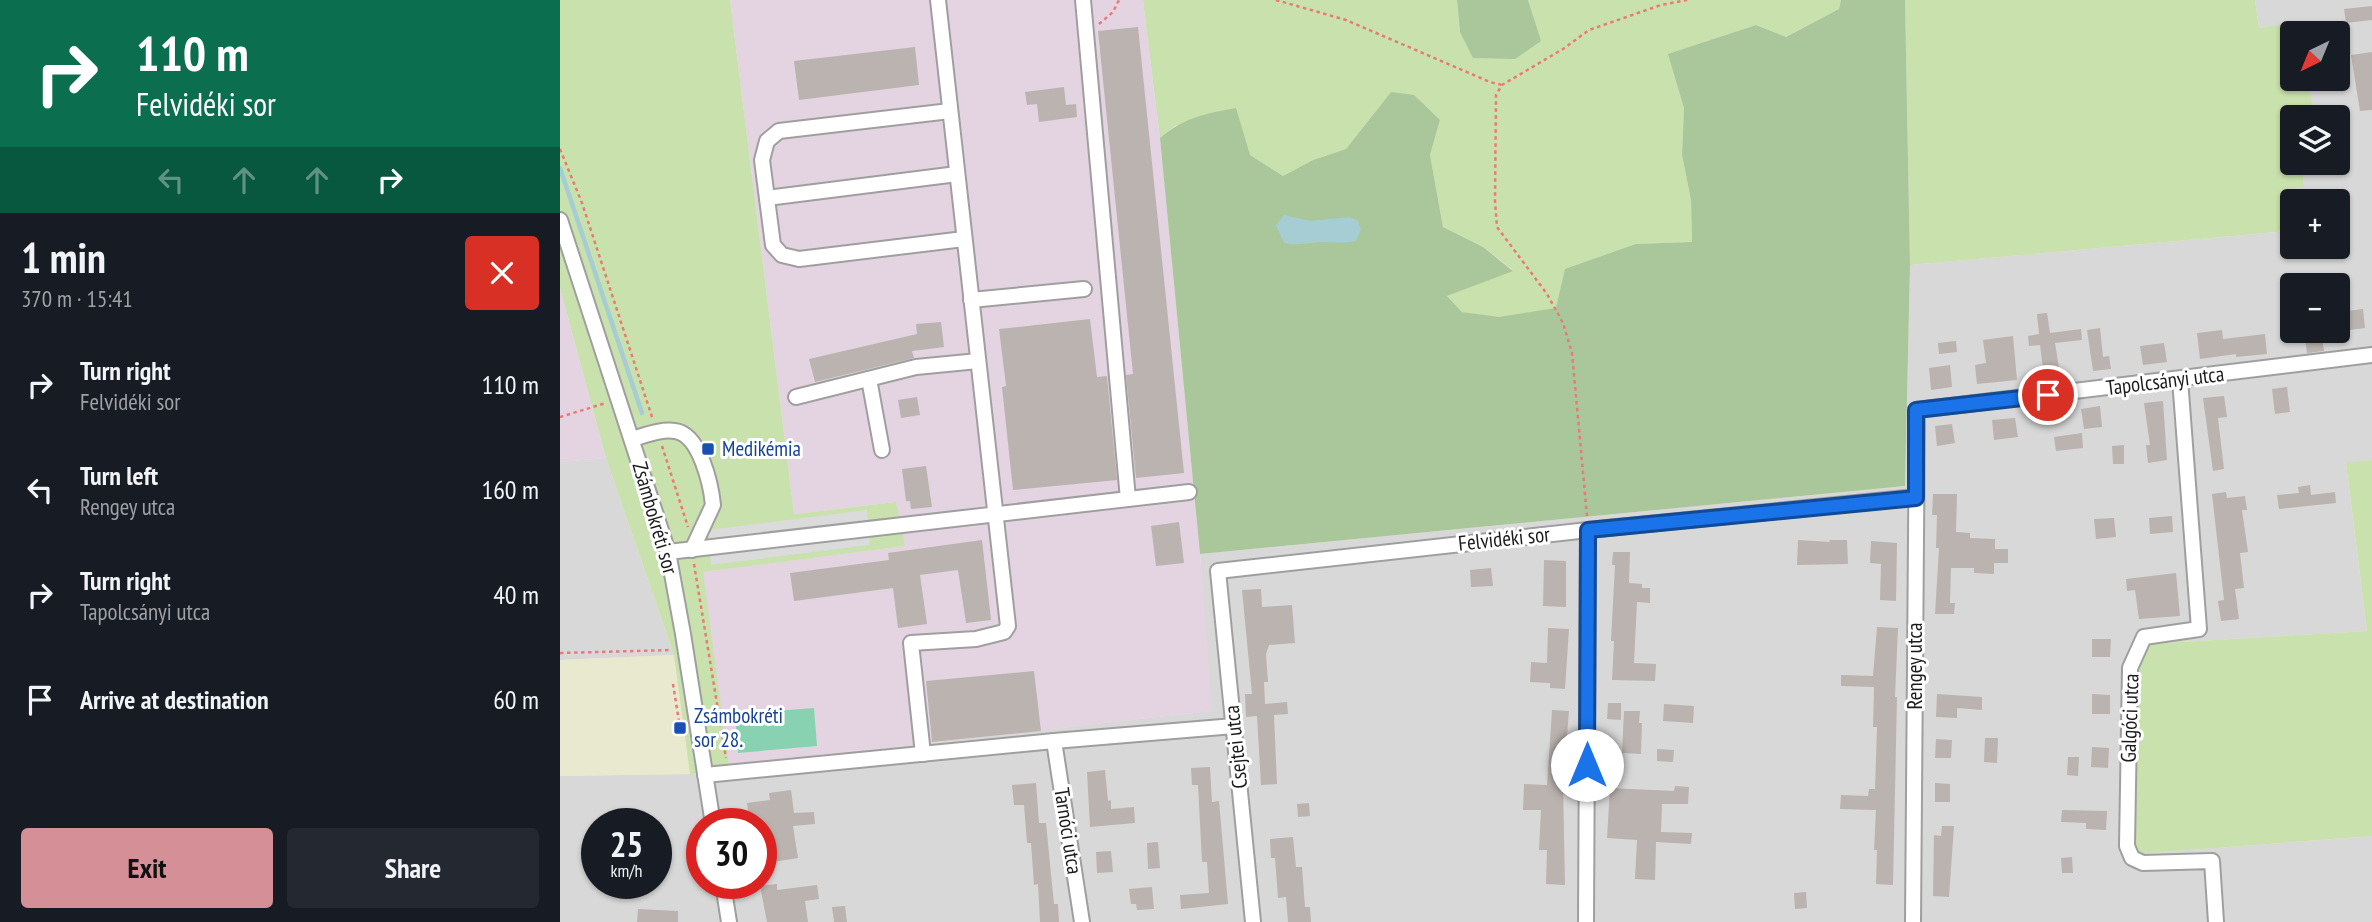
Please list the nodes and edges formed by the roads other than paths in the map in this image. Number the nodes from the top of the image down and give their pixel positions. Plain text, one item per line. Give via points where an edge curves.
1 (937, 0) edge
2 (1083, 0) edge
3 (950, 111) junction
4 (957, 174) junction
5 (767, 198) junction
6 (560, 220) edge
7 (964, 239) junction
8 (1084, 289) dead end
9 (971, 300) junction
10 (2372, 355) edge
11 (978, 361) junction
12 (869, 379) junction
13 (2180, 379) junction
14 (796, 397) dead end
15 (1916, 410) joint
16 (632, 439) junction
17 (882, 450) dead end
18 (1189, 492) dead end
19 (1916, 498) junction
20 (1128, 499) junction
21 (995, 515) junction
22 (1588, 530) junction
23 (692, 550) junction
24 (668, 552) junction
25 (1218, 571) joint
26 (1234, 726) junction
27 (1054, 741) junction
28 (923, 754) junction
29 (705, 775) junction
30 (710, 808) edge
31 (725, 899) edge
32 (729, 922) edge
33 (1082, 922) edge
34 (1253, 922) edge
35 (1586, 922) edge
36 (1913, 922) edge
37 (2216, 922) edge

1 - 3 street
2 - 20 street
3 - 4 street
3 - 5 street via 779,131 767,141 762,160
4 - 5 street
4 - 7 street
5 - 7 street via 773,245 782,255 799,259
6 - 16 street, Zsámbokréti sor
7 - 9 street
8 - 9 street
9 - 11 street
10 - 13 street, Tapolcsányi utca
11 - 12 street via 916,367
11 - 21 street
12 - 14 street
12 - 17 street
13 - 15 street, Tapolcsányi utca
13 - 37 street, Galgóci utca via 2199,629 2144,637 2130,668 2127,846 2132,858 2143,863 2212,861
15 - 19 street, Rengey utca
16 - 23 street via 674,430 683,433 701,455 713,505
16 - 24 street, Zsámbokréti sor
18 - 20 street
19 - 22 street, Felvidéki sor
19 - 36 street, Rengey utca
20 - 21 street
21 - 23 street
21 - 28 street via 1008,626 1004,632 976,639 911,643
22 - 25 street, Felvidéki sor
22 - 35 street
23 - 24 street
24 - 29 street, Zsámbokréti sor
25 - 26 street, Csejtei utca
26 - 27 street
26 - 34 street, Csejtei utca
27 - 28 street
27 - 33 street, Tarnóci utca
28 - 29 street
29 - 30 street, Zsámbokréti sor
31 - 32 street

